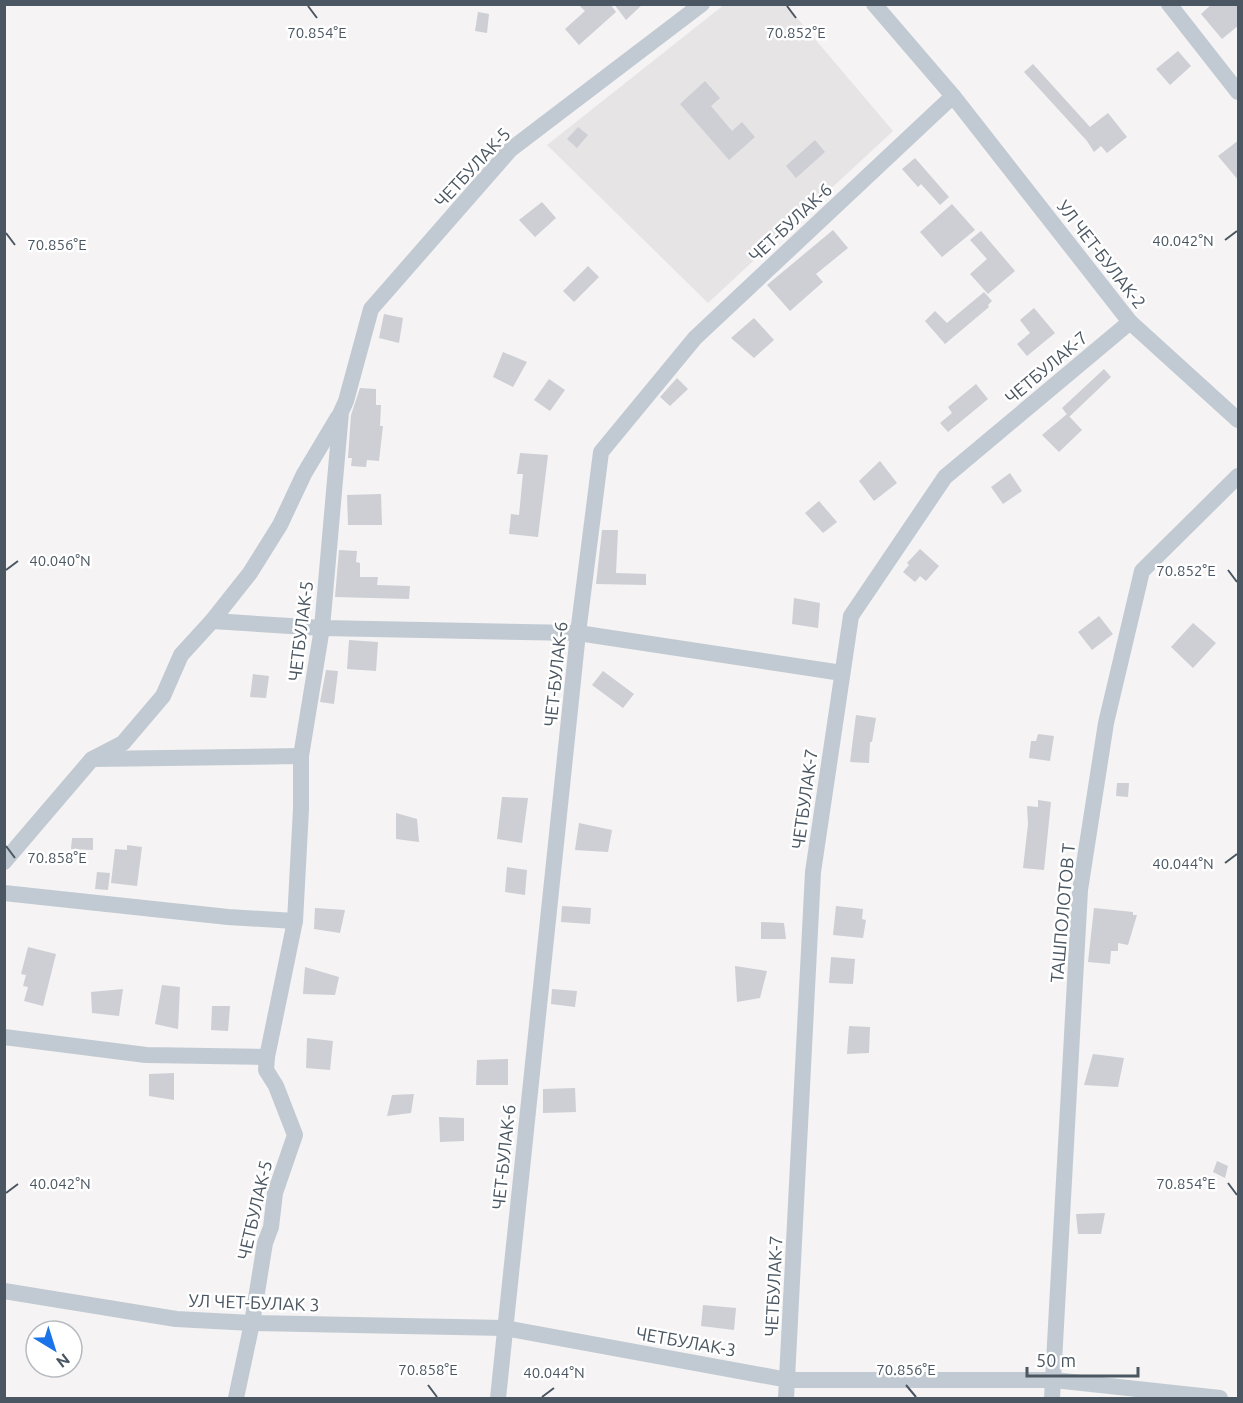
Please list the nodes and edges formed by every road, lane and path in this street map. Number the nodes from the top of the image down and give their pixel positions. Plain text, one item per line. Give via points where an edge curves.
1 (702, 4) edge
2 (874, 4) edge
3 (1169, 4) edge
4 (1239, 92) edge
5 (952, 96) junction
6 (1130, 322) junction
7 (341, 412) junction
8 (1239, 420) edge
9 (1239, 476) edge
10 (212, 621) junction
11 (322, 628) junction
12 (578, 633) junction
13 (842, 673) junction
14 (301, 756) junction
15 (92, 759) junction
16 (4, 862) edge
17 (4, 893) edge
18 (295, 921) junction
19 (4, 1037) edge
20 (267, 1057) junction
21 (4, 1291) edge
22 (252, 1323) junction
23 (505, 1328) junction
24 (788, 1380) junction
25 (1054, 1380) junction
26 (236, 1398) edge
27 (498, 1398) edge
28 (786, 1398) edge
29 (1052, 1398) edge
30 (1220, 1398) edge

1 - 7 street, ЧЕТБУЛАК-5 via 510,150 371,309
2 - 5 street, УЛ ЧЕТ-БУЛАК-2
3 - 4 street
5 - 6 street, УЛ ЧЕТ-БУЛАК-2
5 - 12 street, ЧЕТ-БУЛАК-6 via 695,338 601,452
6 - 8 street, УЛ ЧЕТ-БУЛАК-2
6 - 13 street, ЧЕТБУЛАК-7 via 945,477 851,616
7 - 10 street via 304,474 280,525 250,573
7 - 11 street, ЧЕТБУЛАК-5
9 - 25 street, ТАШПОЛОТОВ Т via 1142,572 1106,723 1080,890
10 - 11 street
10 - 15 street via 181,655 163,696 123,743
11 - 12 street
11 - 14 street, ЧЕТБУЛАК-5
12 - 13 street
12 - 23 street, ЧЕТ-БУЛАК-6
13 - 24 street, ЧЕТБУЛАК-7 via 813,872
14 - 15 street
14 - 18 street, ЧЕТБУЛАК-5
15 - 16 street
17 - 18 street
18 - 20 street, ЧЕТБУЛАК-5
19 - 20 street via 146,1055
20 - 22 street, ЧЕТБУЛАК-5 via 266,1070 295,1135 275,1192
21 - 22 street, УЛ ЧЕТ-БУЛАК 3 via 176,1318
22 - 23 street, УЛ ЧЕТ-БУЛАК 3
22 - 26 street, ЧЕТБУЛАК-5
23 - 24 street, ЧЕТБУЛАК-3
23 - 27 street, ЧЕТ-БУЛАК-6
24 - 25 street, ЧЕТБУЛАК-3
24 - 28 street, ЧЕТБУЛАК-7
25 - 29 street, ТАШПОЛОТОВ Т
25 - 30 street, ЧЕТБУЛАК-3

